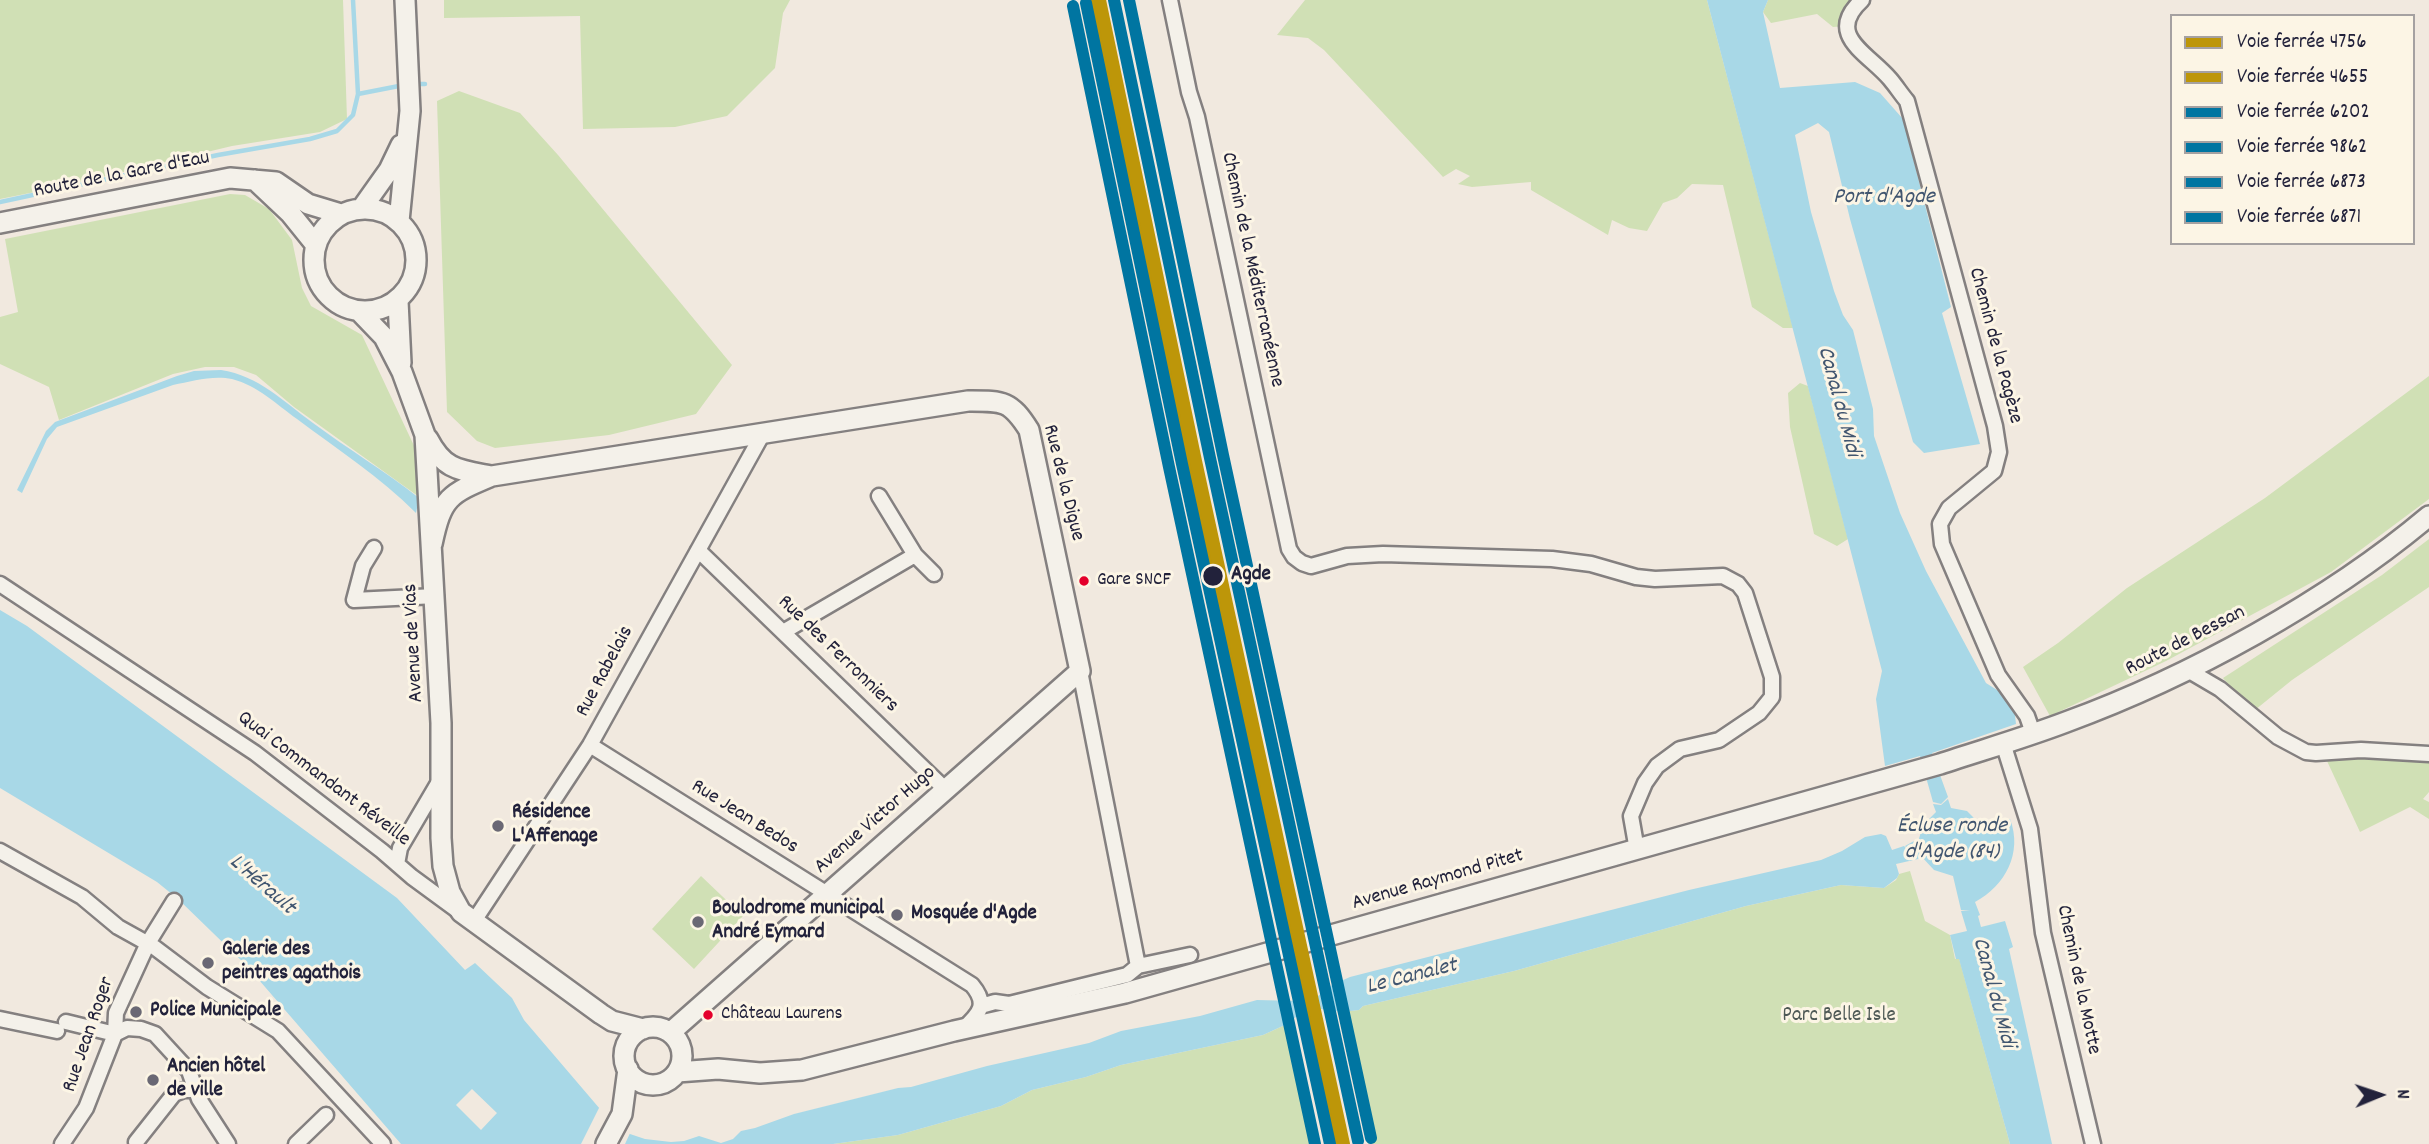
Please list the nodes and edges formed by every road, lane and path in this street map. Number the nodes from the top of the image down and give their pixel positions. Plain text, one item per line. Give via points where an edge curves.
1 (405, 0) edge
2 (1170, 0) edge
3 (1862, 0) edge
4 (408, 131) junction
5 (254, 179) junction
6 (362, 208) junction
7 (341, 215) junction
8 (400, 221) junction
9 (0, 223) edge
10 (315, 244) junction
11 (398, 301) junction
12 (359, 311) junction
13 (402, 372) junction
14 (425, 435) junction
15 (762, 435) junction
16 (492, 476) junction
17 (878, 496) dead end
18 (2429, 516) edge
19 (432, 544) junction
20 (374, 548) dead end
21 (698, 550) junction
22 (915, 555) junction
23 (934, 574) dead end
24 (0, 584) edge
25 (436, 596) junction
26 (783, 632) junction
27 (2192, 666) junction
28 (1080, 671) junction
29 (2033, 733) junction
30 (2003, 743) junction
31 (590, 745) junction
32 (2429, 754) edge
33 (1930, 766) joint
34 (441, 779) junction
35 (946, 790) junction
36 (1637, 850) junction
37 (0, 851) edge
38 (397, 864) junction
39 (827, 895) junction
40 (174, 901) dead end
41 (468, 917) junction
42 (148, 943) junction
43 (1190, 955) dead end
44 (1138, 967) junction
45 (981, 1006) junction
46 (0, 1019) edge
47 (612, 1021) junction
48 (643, 1029) junction
49 (963, 1029) junction
50 (670, 1032) junction
51 (115, 1034) junction
52 (626, 1045) junction
53 (681, 1050) junction
54 (628, 1069) junction
55 (718, 1069) junction
56 (677, 1072) junction
57 (656, 1085) junction
58 (195, 1090) junction
59 (622, 1114) junction
60 (326, 1115) dead end
61 (136, 1142) dead end
62 (62, 1144) edge
63 (228, 1144) edge
64 (296, 1144) edge
65 (383, 1144) edge
66 (607, 1144) edge
67 (2093, 1144) edge

1 - 4 main road
2 - 36 street, Chemin de la Méditerranéenne via 1294,557 1311,566 1347,556 1383,554 1552,559 1655,579 1723,576 1738,584 1750,605 1772,677 1772,697 1759,713 1718,740 1680,749 1657,766 1631,816
3 - 29 street, Chemin de la Pagèze via 1846,26 1850,40 1907,101 1999,452 1994,471 1949,508 1940,524 1942,544 1998,675 2027,716
4 - 6 main road via 389,170
4 - 8 main road
5 - 7 main road, Route de la Gare d'Eau via 276,183 308,204
5 - 9 main road, Route de la Gare d'Eau via 229,178
5 - 10 main road
6 - 7 main road
6 - 8 main road
7 - 10 main road
8 - 11 main road via 412,239 417,260 409,288
10 - 12 main road via 320,285 336,303
11 - 12 main road
11 - 13 main road, Avenue de Vias
12 - 13 main road, Avenue de Vias via 384,337
13 - 14 main road, Avenue de Vias
14 - 16 main road, Rue de la Digue via 445,462 459,470
14 - 19 main road, Avenue de Vias
15 - 16 main road, Rue de la Digue
15 - 21 street, Rue Rabelais
15 - 28 main road, Rue de la Digue via 968,401 1011,406 1029,430
16 - 19 main road, Rue de la Digue via 446,502
17 - 22 street
18 - 27 main road, Route de Bessan via 2350,576
19 - 25 main road, Avenue de Vias
20 - 25 street via 363,566 354,600
21 - 26 street, Rue des Ferronniers
21 - 31 street, Rue Rabelais
22 - 23 street
22 - 26 street
24 - 38 street, Quai Commandant Réveille via 255,753
25 - 34 main road, Avenue de Vias
26 - 35 street, Rue des Ferronniers
27 - 29 main road, Route de Bessan via 2130,696
27 - 32 street via 2278,737 2306,751
28 - 35 main road, Avenue Victor Hugo
28 - 44 street, Rue de la Digue
29 - 30 main road, Route de Bessan
30 - 33 main road, Route de Bessan
30 - 67 street, Chemin de la Motte via 2030,829 2042,933
31 - 39 street, Rue Jean Bedos
31 - 41 street, Rue Rabelais via 553,805
33 - 36 main road, Avenue Raymond Pitet
34 - 38 street via 400,848
34 - 41 main road, Avenue de Vias via 443,866 450,892
35 - 39 main road, Avenue Victor Hugo
36 - 49 main road, Avenue Raymond Pitet via 1125,993
37 - 42 street via 82,897 118,927
38 - 41 street, Quai Commandant Réveille
39 - 45 street, Rue Jean Bedos via 972,985
39 - 50 main road, Avenue Victor Hugo
40 - 42 street, Rue Jean Roger
41 - 47 main road, Quai Commandant Réveille
42 - 51 street, Rue Jean Roger via 116,1013
42 - 65 street via 278,1031
43 - 44 street
44 - 45 street via 1127,975 1088,985
45 - 49 street
46 - 51 street
47 - 48 main road, Quai Commandant Réveille
47 - 52 main road, Quai Commandant Réveille
48 - 50 main road
48 - 52 main road
49 - 55 main road, Avenue Raymond Pitet via 802,1070
50 - 53 main road
51 - 58 street via 127,1028 155,1034 189,1071
51 - 62 street, Rue Jean Roger via 86,1108
52 - 54 main road
53 - 55 main road, Avenue Raymond Pitet
53 - 56 main road
54 - 57 main road via 639,1081
54 - 59 main road
55 - 56 main road, Avenue Raymond Pitet
56 - 57 main road
57 - 59 main road
58 - 61 street via 174,1094
58 - 63 street
59 - 66 main road
60 - 64 street

